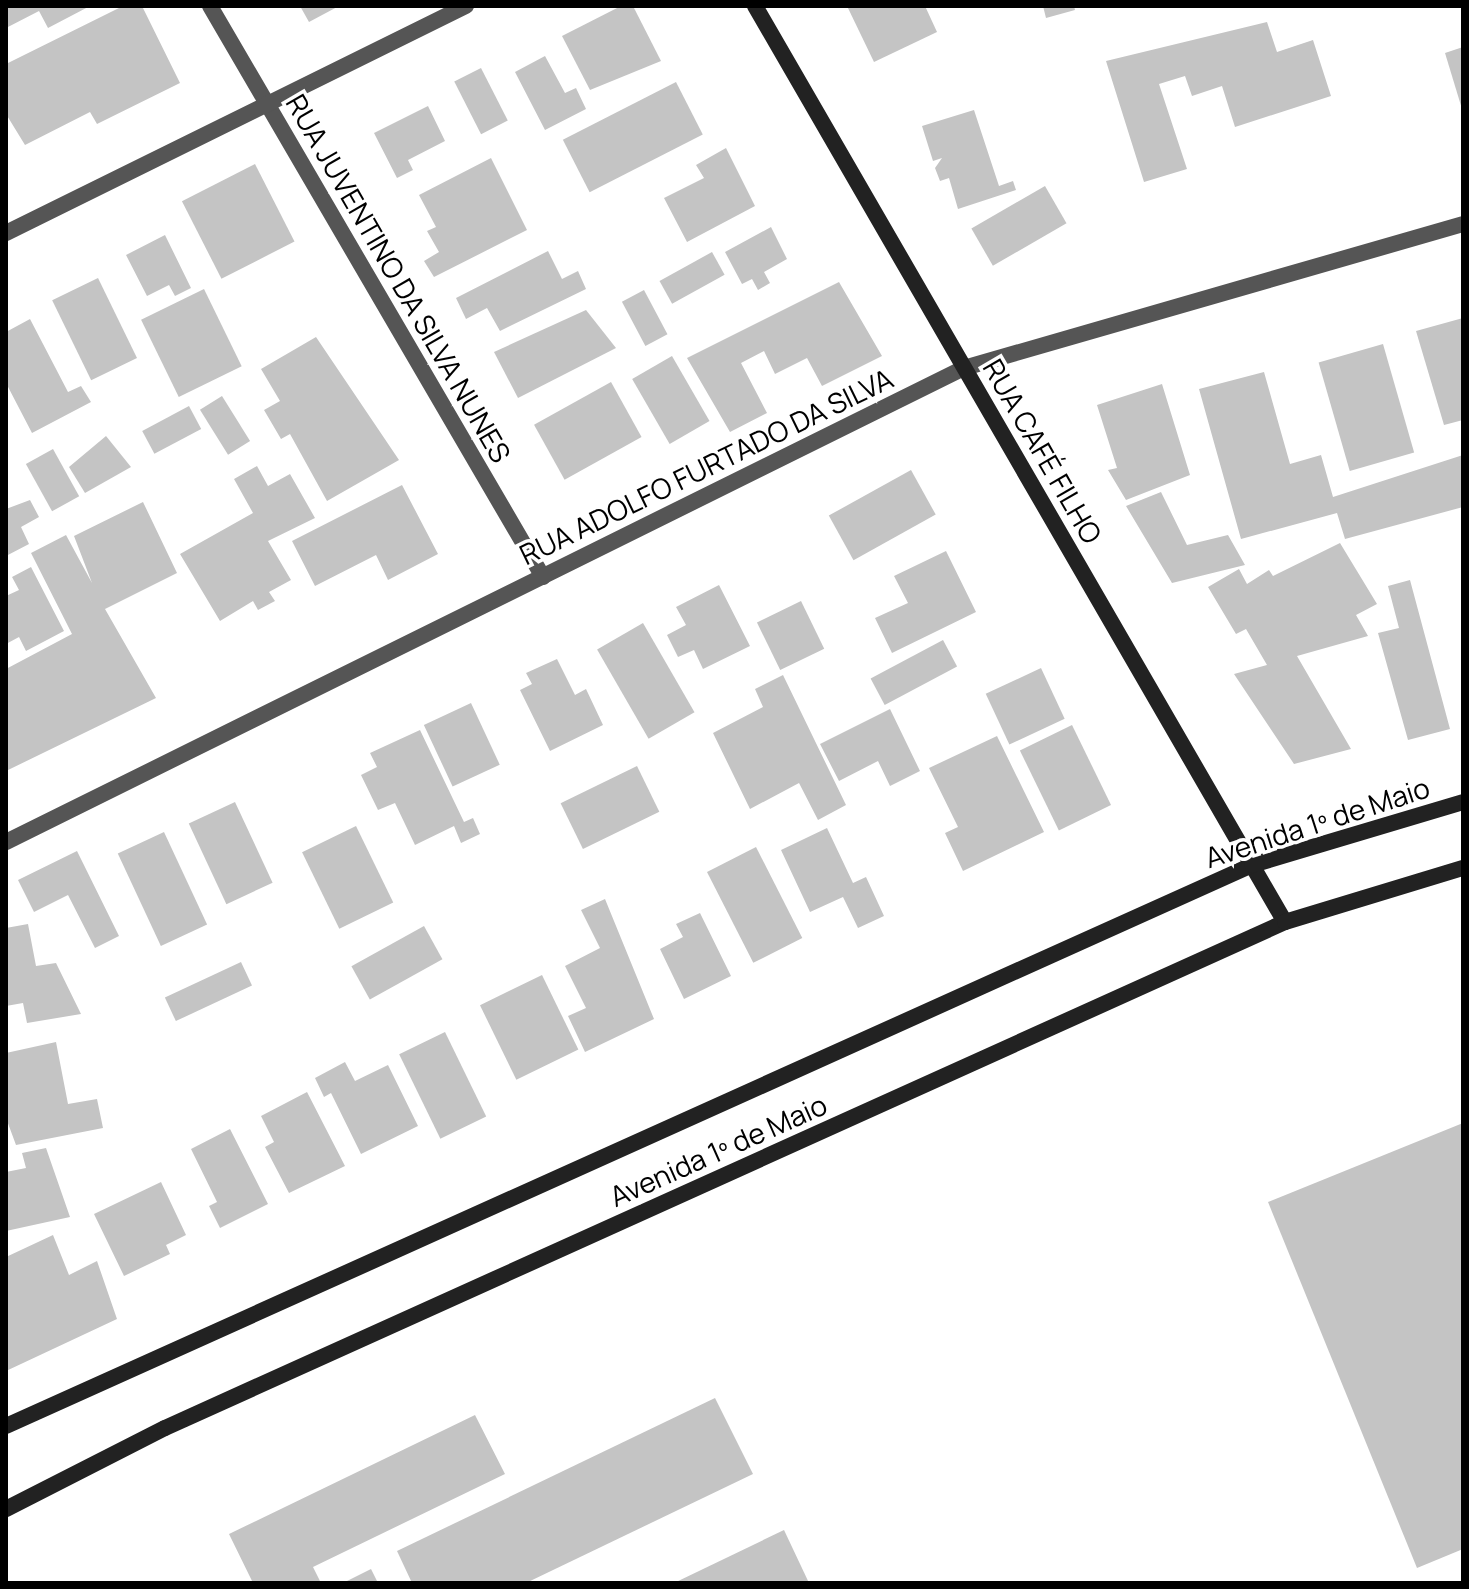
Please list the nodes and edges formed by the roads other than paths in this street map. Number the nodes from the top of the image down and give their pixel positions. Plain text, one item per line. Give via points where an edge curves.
1 (210, 6) edge
2 (466, 6) edge
3 (755, 6) edge
4 (268, 104) junction
5 (1463, 224) edge
6 (6, 233) edge
7 (964, 368) junction
8 (543, 577) junction
9 (1463, 802) edge
10 (6, 842) edge
11 (1252, 865) junction
12 (1463, 868) edge
13 (1285, 922) junction
14 (6, 1426) edge
15 (6, 1509) edge

1 - 4 street, RUA JUVENTINO DA SILVA NUNES
2 - 4 street
3 - 7 street, RUA CAFÉ FILHO
4 - 6 street
4 - 8 street, RUA JUVENTINO DA SILVA NUNES
5 - 7 street, RUA ADOLFO FURTADO DA SILVA
7 - 8 street, RUA ADOLFO FURTADO DA SILVA
7 - 11 street, RUA CAFÉ FILHO
8 - 10 street, RUA ADOLFO FURTADO DA SILVA
9 - 11 street, Avenida 1º de Maio
11 - 13 street, RUA CAFÉ FILHO
11 - 14 street, Avenida 1º de Maio
12 - 13 street, Avenida 1º de Maio
13 - 15 street, Avenida 1º de Maio via 165,1428

